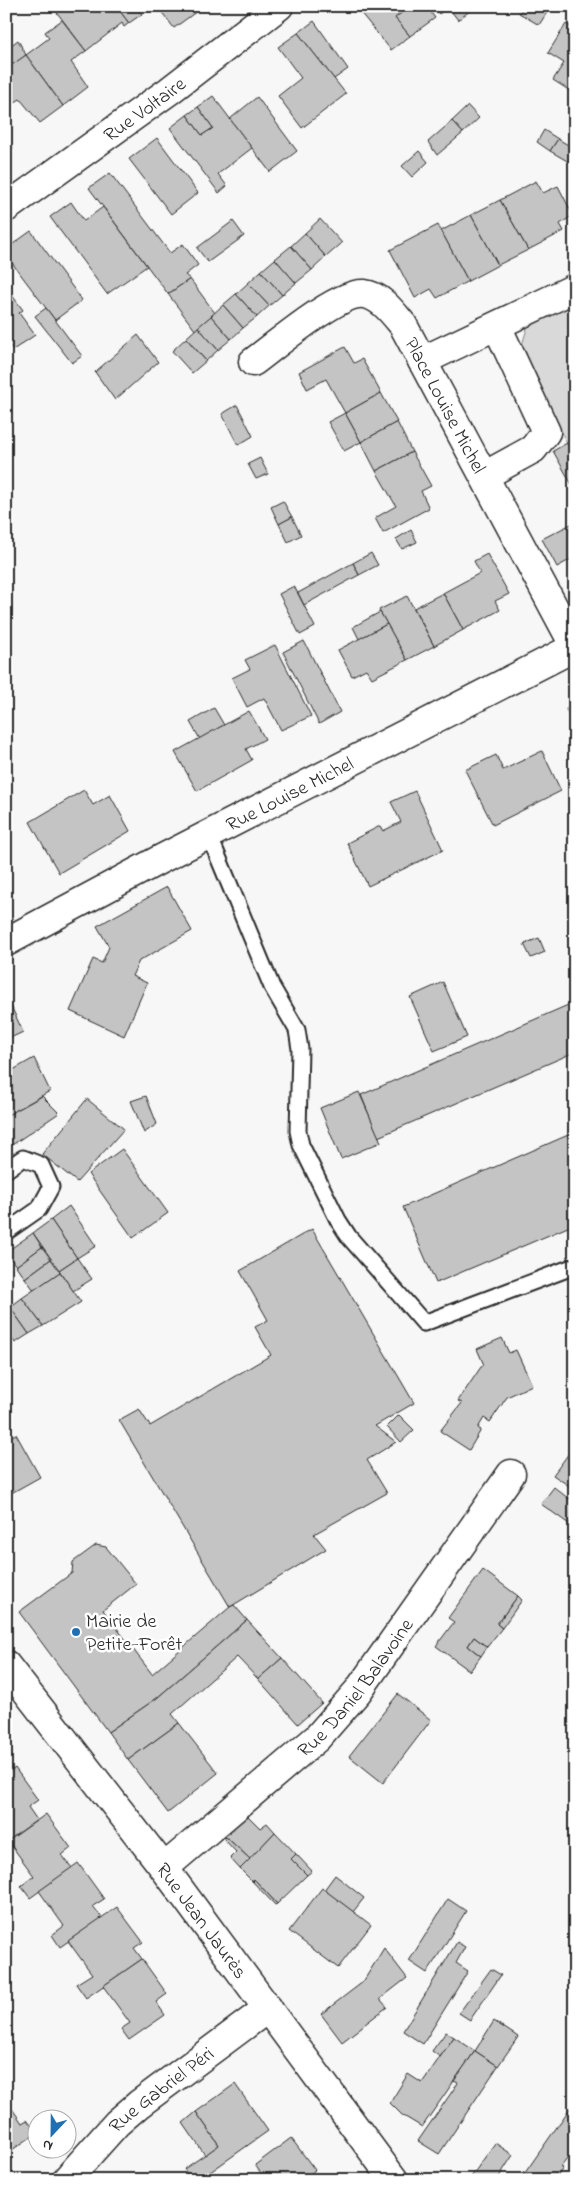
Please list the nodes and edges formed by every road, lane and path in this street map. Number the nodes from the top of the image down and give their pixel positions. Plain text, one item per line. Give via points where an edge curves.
1 (279, 6) edge
2 (6, 208) edge
3 (575, 288) edge
4 (497, 326) junction
5 (422, 361) junction
6 (253, 362) dead end
7 (484, 476) junction
8 (575, 646) edge
9 (209, 834) junction
10 (6, 942) edge
11 (6, 1170) edge
12 (6, 1232) edge
13 (575, 1266) edge
14 (511, 1474) dead end
15 (6, 1666) edge
16 (164, 1868) junction
17 (268, 2008) junction
18 (66, 2180) edge
19 (394, 2180) edge

1 - 2 street, Rue Voltaire
3 - 4 street
4 - 5 street
4 - 7 street via 546,432 533,449
5 - 6 street, Place Louise Michel via 395,315 375,298 364,294 335,303
5 - 7 street, Place Louise Michel
7 - 8 street, Place Louise Michel
8 - 9 street, Rue Louise Michel
9 - 10 street, Rue Louise Michel
9 - 13 lane via 272,987 297,1030 300,1049 298,1131 301,1145 338,1220 364,1256 424,1323
11 - 12 lane via 23,1158 41,1165 51,1187 39,1209
14 - 16 street, Rue Daniel Balavoine via 332,1723
15 - 16 street, Rue Jean Jaurès
16 - 17 street, Rue Jean Jaurès
17 - 18 street, Rue Gabriel Péri via 139,2104 111,2129
17 - 19 street, Rue Jean Jaurès

